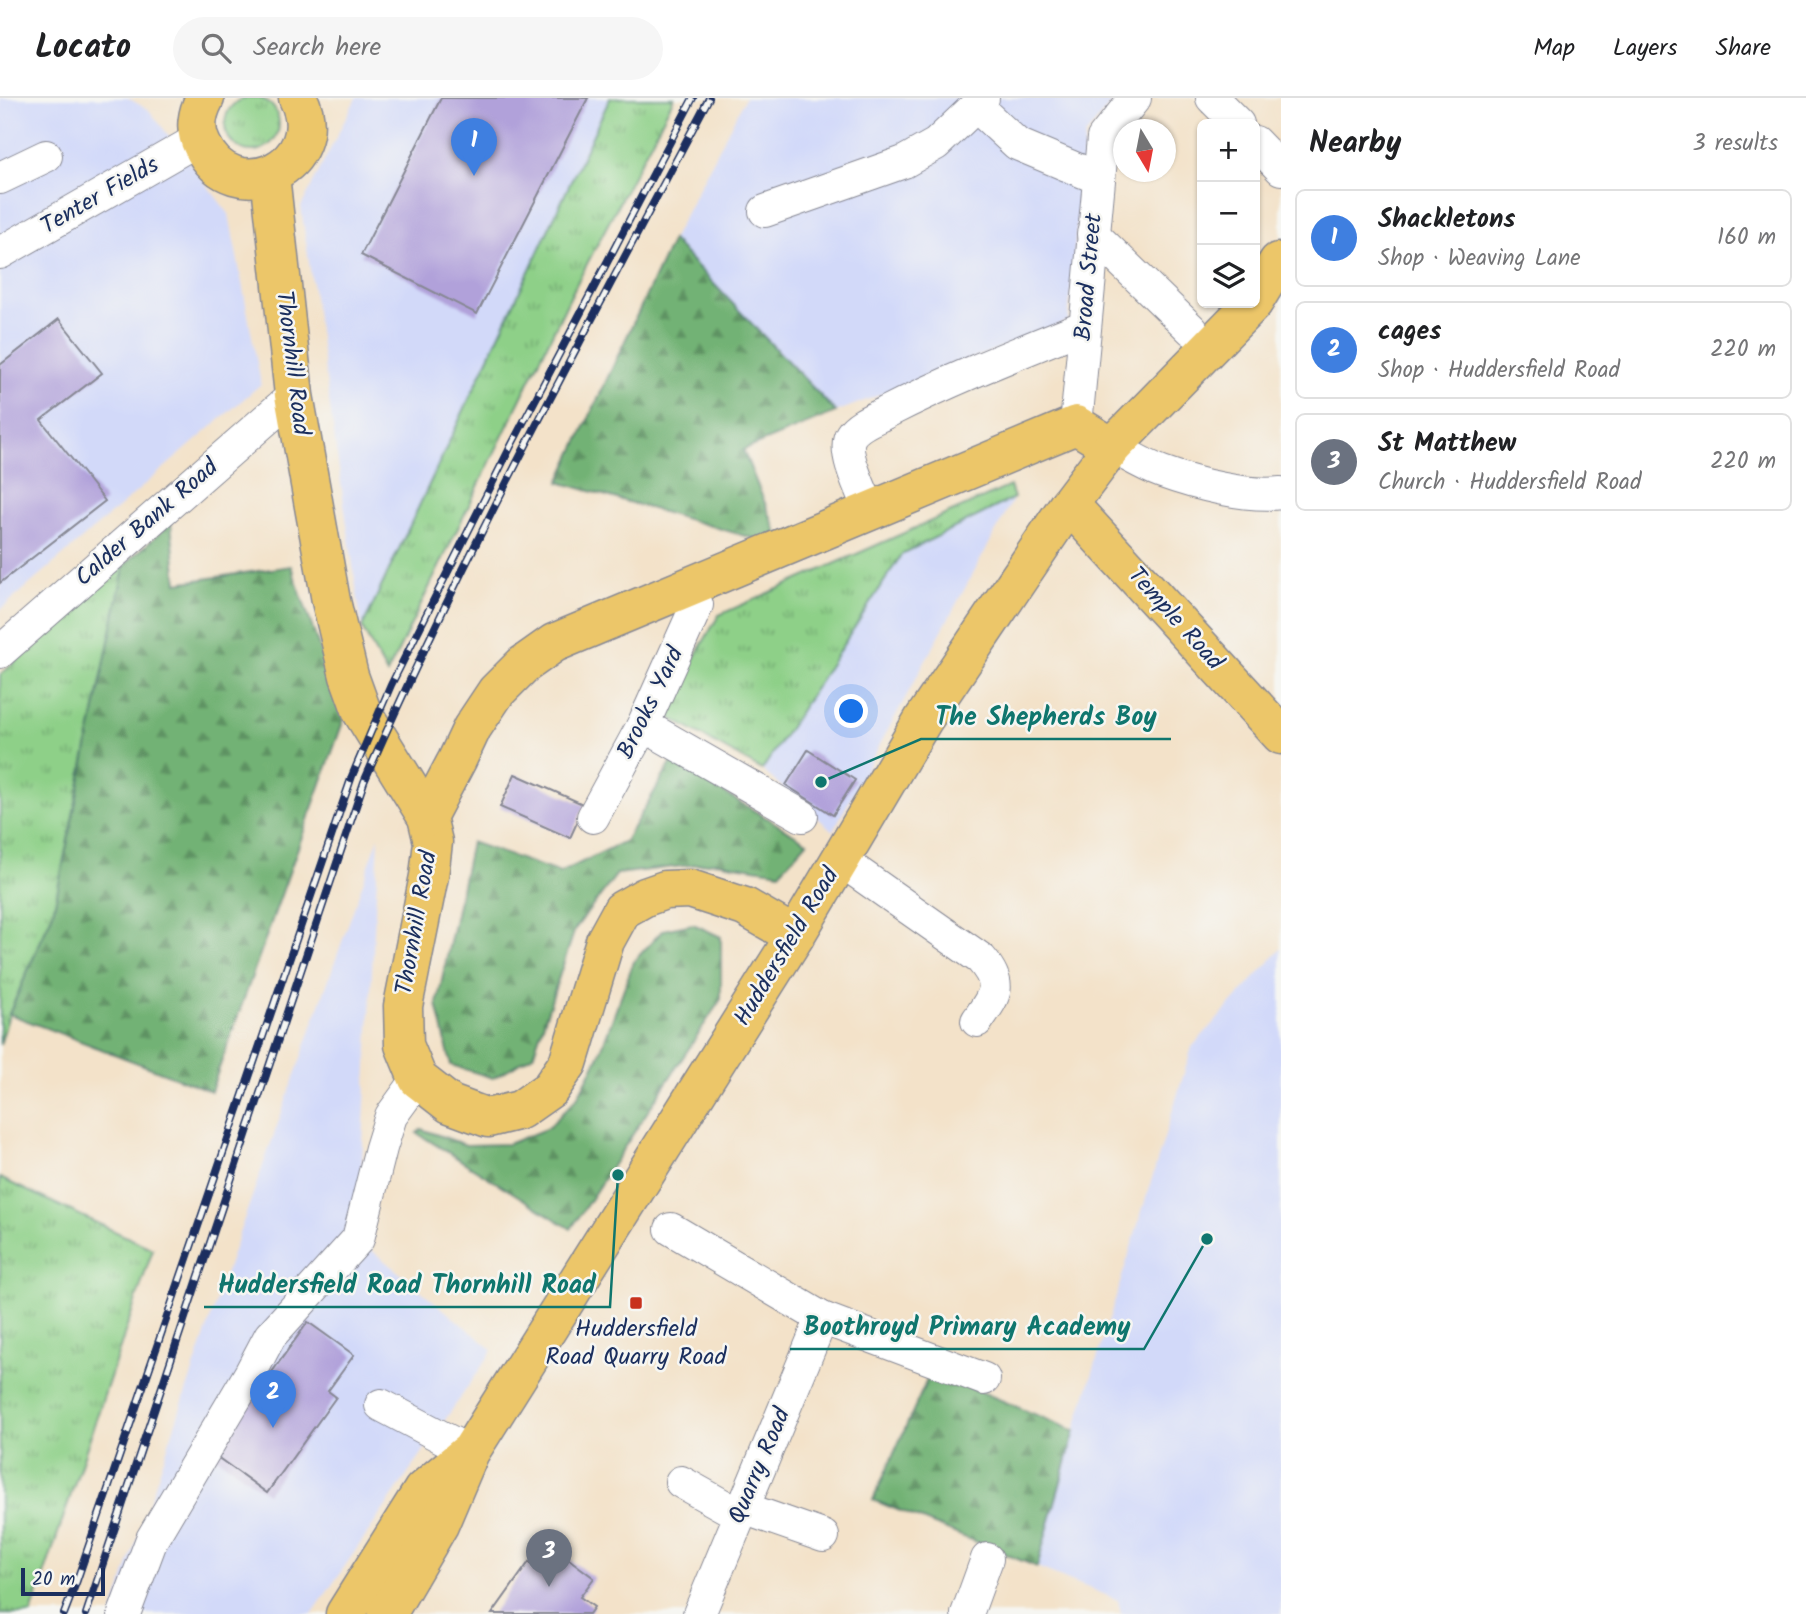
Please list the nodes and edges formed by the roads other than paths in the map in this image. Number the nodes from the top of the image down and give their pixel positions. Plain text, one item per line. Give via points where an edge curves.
1 (205, 98) edge
2 (1135, 98) edge
3 (1212, 98) edge
4 (299, 99) edge
5 (980, 102) edge
6 (1233, 119) edge
7 (199, 139) junction
8 (1260, 147) edge
9 (46, 156) dead end
10 (1281, 169) edge
11 (270, 175) junction
12 (0, 178) edge
13 (1098, 178) junction
14 (765, 211) dead end
15 (1093, 234) junction
16 (0, 253) edge
17 (1271, 266) edge
18 (1260, 289) edge
19 (1214, 308) edge
20 (1247, 308) edge
21 (1085, 326) junction
22 (1192, 330) junction
23 (294, 395) junction
24 (1076, 425) junction
25 (1112, 447) junction
26 (1281, 493) edge
27 (1069, 504) junction
28 (870, 511) junction
29 (689, 587) junction
30 (0, 652) edge
31 (643, 725) junction
32 (1281, 735) edge
33 (802, 816) dead end
34 (427, 817) junction
35 (593, 817) dead end
36 (839, 860) junction
37 (795, 936) junction
38 (977, 1021) dead end
39 (418, 1079) junction
40 (671, 1228) dead end
41 (822, 1318) junction
42 (984, 1380) dead end
43 (381, 1405) dead end
44 (470, 1452) junction
45 (681, 1482) dead end
46 (742, 1511) junction
47 (823, 1536) dead end
48 (987, 1559) dead end
49 (124, 1614) edge
50 (345, 1614) edge
51 (387, 1614) edge
52 (699, 1614) edge
53 (967, 1614) edge

1 - 7 main road via 197,123
2 - 13 street, Broad Street via 1103,138
3 - 6 street
4 - 11 main road via 304,135 286,166
5 - 13 street via 1017,144
5 - 14 street via 920,154
7 - 11 main road via 219,168 235,176
7 - 16 street, Tenter Fields
8 - 10 street
9 - 12 street
11 - 23 main road, Thornhill Road
13 - 15 street, Broad Street
15 - 21 street, Broad Street
15 - 22 street
17 - 18 main road, Huddersfield Road
19 - 22 main road, Huddersfield Road
20 - 25 main road, Huddersfield Road
21 - 24 street, Broad Street
21 - 28 street via 998,360 858,427 847,447
22 - 25 main road, Huddersfield Road via 1139,392
23 - 30 street, Calder Bank Road
23 - 34 main road, Thornhill Road via 349,676 362,712
24 - 25 main road
24 - 28 main road
25 - 26 street via 1161,472 1223,489
25 - 27 main road, Huddersfield Road
27 - 32 main road, Temple Road
27 - 36 main road, Huddersfield Road via 923,720
28 - 29 main road
29 - 31 street, Brooks Yard via 697,605
29 - 34 main road via 554,643 523,665 496,692 471,728
31 - 33 street
31 - 35 street, Brooks Yard
34 - 39 main road, Thornhill Road via 433,842 403,1006 404,1045
36 - 37 main road, Huddersfield Road
36 - 38 street via 981,959 992,972 996,989
37 - 39 main road, Thornhill Road via 745,907 690,889 645,897 622,911 605,942 568,1063 550,1089 520,1110 488,1118 450,1104
37 - 44 main road, Huddersfield Road
39 - 49 street via 391,1116 358,1239 270,1336 152,1539
40 - 41 street
41 - 42 street
41 - 46 street, Quarry Road
43 - 44 street
44 - 50 main road, Huddersfield Road via 423,1490
44 - 51 main road, Huddersfield Road via 439,1525
45 - 46 street
46 - 47 street
46 - 52 street, Quarry Road
48 - 53 street

